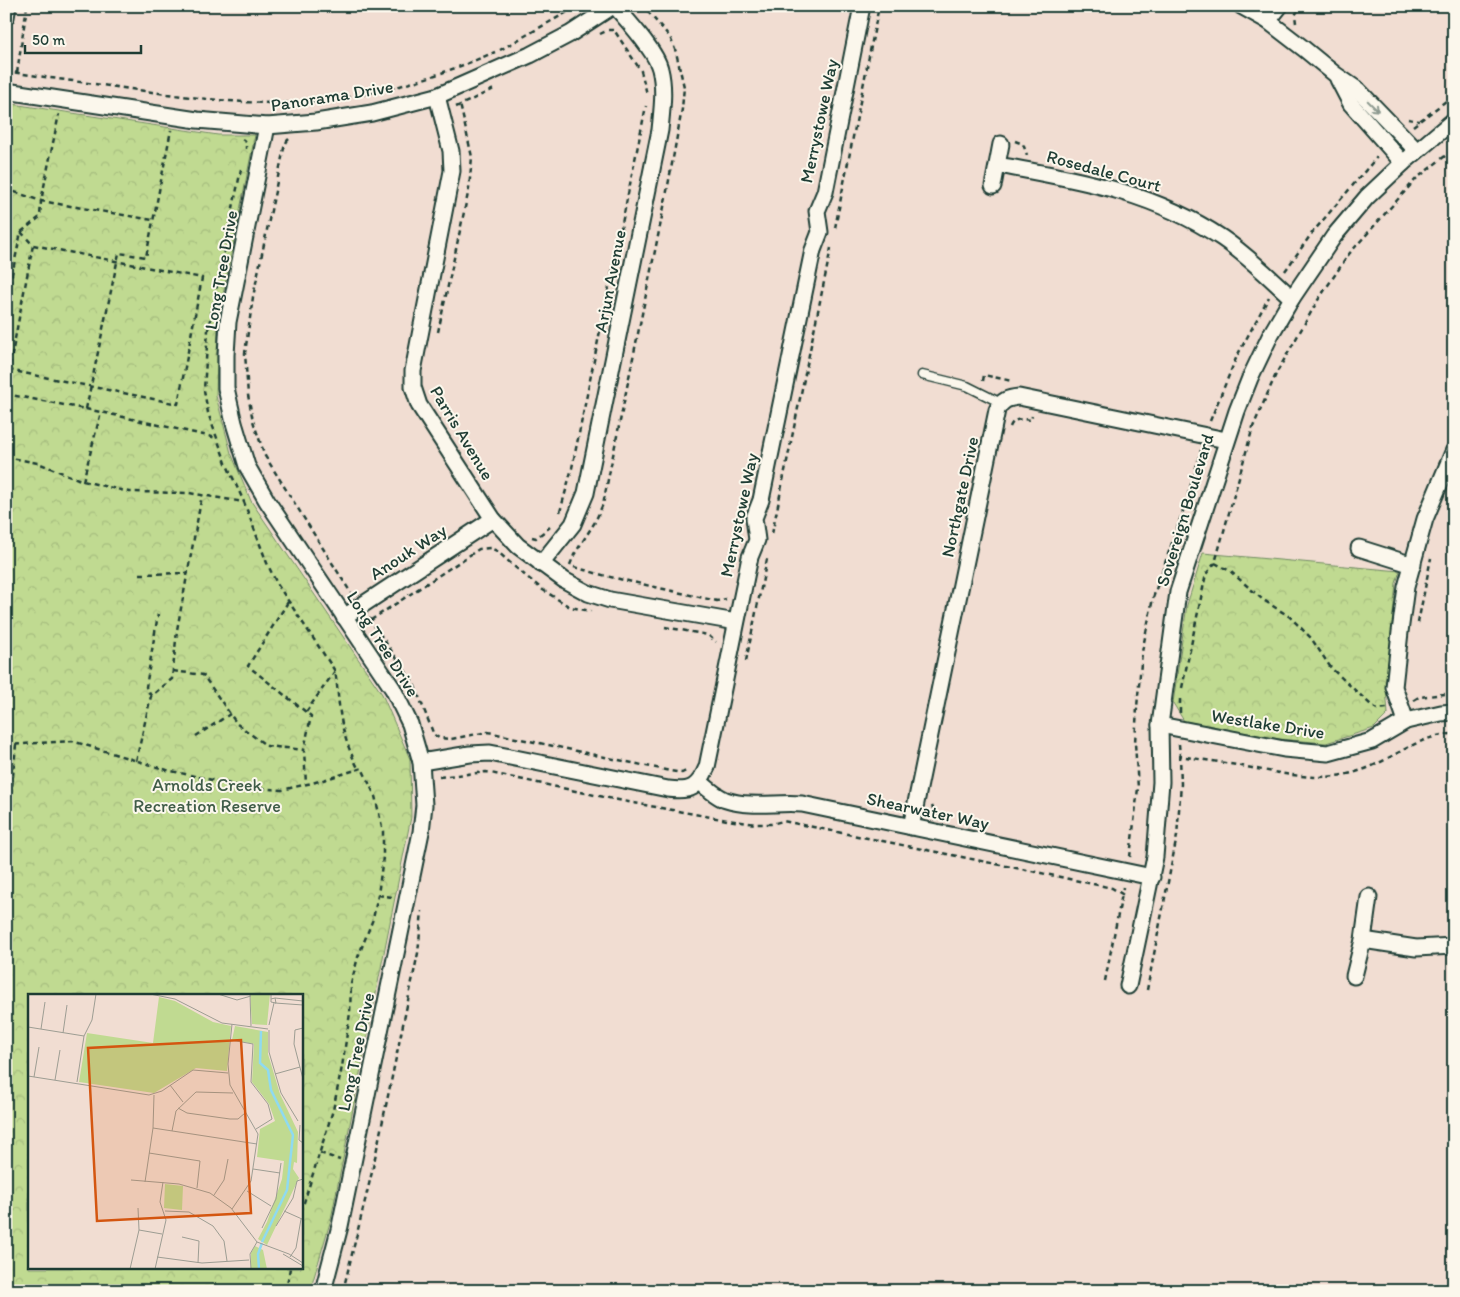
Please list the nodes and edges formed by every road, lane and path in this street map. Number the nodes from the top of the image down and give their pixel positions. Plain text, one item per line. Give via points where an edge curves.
1 (8, 6) edge
2 (27, 6) edge
3 (578, 6) edge
4 (614, 6) edge
5 (862, 6) edge
6 (880, 6) edge
7 (1241, 6) edge
8 (1280, 6) edge
9 (1301, 6) edge
10 (6, 17) edge
11 (1268, 21) junction
12 (1297, 27) dead end
13 (595, 37) dead end
14 (6, 71) edge
15 (17, 73) junction
16 (1336, 75) junction
17 (500, 86) dead end
18 (6, 91) edge
19 (1454, 95) edge
20 (437, 96) junction
21 (460, 104) junction
22 (60, 107) junction
23 (67, 115) dead end
24 (442, 115) junction
25 (1454, 120) edge
26 (267, 126) junction
27 (174, 128) dead end
28 (237, 135) dead end
29 (1403, 136) junction
30 (294, 137) dead end
31 (1001, 144) dead end
32 (1390, 148) junction
33 (1454, 149) edge
34 (245, 150) dead end
35 (1417, 150) junction
36 (243, 160) dead end
37 (1403, 163) junction
38 (998, 165) junction
39 (993, 186) dead end
40 (6, 189) edge
41 (41, 201) junction
42 (153, 220) junction
43 (21, 232) junction
44 (834, 234) dead end
45 (832, 244) dead end
46 (33, 245) junction
47 (117, 262) junction
48 (1277, 284) junction
49 (8, 289) edge
50 (1292, 298) junction
51 (6, 302) edge
52 (437, 334) dead end
53 (922, 375) dead end
54 (990, 378) dead end
55 (90, 387) junction
56 (980, 392) junction
57 (6, 394) edge
58 (1035, 400) junction
59 (1001, 402) junction
60 (86, 409) junction
61 (101, 412) junction
62 (1009, 430) dead end
63 (1205, 435) junction
64 (217, 438) junction
65 (1226, 440) junction
66 (1454, 450) edge
67 (6, 457) edge
68 (83, 481) junction
69 (202, 495) junction
70 (244, 502) junction
71 (559, 515) dead end
72 (492, 519) junction
73 (555, 521) dead end
74 (528, 535) dead end
75 (772, 535) dead end
76 (1359, 548) dead end
77 (1432, 553) dead end
78 (768, 555) dead end
79 (1215, 563) junction
80 (541, 564) junction
81 (570, 565) dead end
82 (1413, 565) junction
83 (189, 573) junction
84 (140, 574) dead end
85 (728, 592) dead end
86 (289, 601) junction
87 (360, 606) junction
88 (598, 613) dead end
89 (158, 614) dead end
90 (344, 617) junction
91 (372, 620) junction
92 (736, 622) junction
93 (662, 626) dead end
94 (1417, 629) dead end
95 (719, 650) dead end
96 (746, 662) dead end
97 (172, 671) junction
98 (335, 671) junction
99 (1454, 693) edge
100 (151, 696) junction
101 (1419, 697) junction
102 (1405, 698) junction
103 (306, 712) junction
104 (1454, 712) edge
105 (230, 714) junction
106 (1406, 721) junction
107 (1160, 724) junction
108 (1180, 728) junction
109 (1454, 734) edge
110 (196, 736) dead end
111 (439, 738) junction
112 (6, 745) edge
113 (16, 745) junction
114 (304, 750) junction
115 (442, 758) junction
116 (136, 761) junction
117 (421, 762) junction
118 (358, 768) junction
119 (702, 778) junction
120 (306, 784) junction
121 (932, 803) dead end
122 (6, 821) edge
123 (911, 827) junction
124 (946, 834) junction
125 (1129, 872) junction
126 (1152, 877) junction
127 (1122, 894) junction
128 (1369, 897) dead end
129 (422, 910) dead end
130 (1363, 940) junction
131 (1454, 946) edge
132 (1354, 976) dead end
133 (1105, 981) dead end
134 (1128, 986) dead end
135 (302, 1209) edge
136 (290, 1270) edge
137 (286, 1291) edge
138 (323, 1291) edge
139 (343, 1291) edge

1 - 10 street
2 - 15 path
3 - 15 path via 500,50 452,70 398,87 320,101 224,102
4 - 20 street, Panorama Drive via 530,55
4 - 80 street, Arjun Avenue via 660,67 664,98 660,130 586,493 573,524
5 - 92 street, Merrystowe Way via 824,192 817,211 820,232 813,250 761,500 754,518 757,540 750,557
6 - 44 path
7 - 11 street
8 - 11 street
9 - 12 path via 1294,15
11 - 16 street
13 - 71 path via 614,30 641,71 647,98 572,468
14 - 15 path
16 -> 29 street via 1358,90
16 - 32 street via 1351,104
17 - 21 path
18 - 22 street, Panorama Drive
19 - 29 path
20 - 24 street, Parris Avenue
20 - 26 street, Panorama Drive via 372,113
21 - 24 path
21 - 52 path via 471,150 471,171
22 - 23 path
22 - 26 street, Panorama Drive
22 - 41 path
24 - 72 street, Parris Avenue via 451,151 452,171 413,371 413,388 419,405
25 - 35 street, Sovereign Boulevard
26 - 90 street, Long Tree Drive via 228,322 226,388 247,466
27 - 42 path via 171,128
28 - 34 path via 246,142
29 - 35 street
30 - 87 path via 284,148 253,298 244,353 248,395 252,421 265,456
31 - 38 street
32 - 37 street
32 - 48 path via 1377,157 1312,233
33 - 79 path via 1416,179 1349,254 1318,300 1276,374 1253,427
35 - 37 street, Sovereign Boulevard
36 - 64 path via 208,330 204,390
37 - 50 street, Sovereign Boulevard via 1345,223
38 - 39 street
38 - 48 street, Rosedale Court via 1082,181 1168,208 1222,238
40 - 41 path
41 - 42 path
41 - 43 path via 40,217
42 - 47 path via 146,257 119,253
43 - 46 path
43 - 49 path
45 - 75 path
46 - 47 path
46 - 55 path via 9,370
47 - 55 path
47 - 55 path via 202,278 178,404
48 - 50 street, Rosedale Court
48 - 63 path via 1237,356
49 - 51 path
50 - 65 street, Sovereign Boulevard via 1250,378
53 - 56 lane
54 - 56 path via 984,375
55 - 60 path
56 - 59 lane
57 - 60 path
58 - 59 street via 1019,397
58 - 62 path via 1032,420 1018,419
58 - 63 street
59 - 123 street, Northgate Drive
60 - 61 path
61 - 64 path
61 - 68 path
63 - 65 street
63 - 125 path via 1153,598 1142,652 1135,743 1138,788
64 - 70 path
65 - 107 street, Sovereign Boulevard via 1178,592
66 - 82 street via 1425,519
67 - 68 path via 38,463
68 - 69 path via 129,492
69 - 70 path
69 - 83 path
70 - 86 path via 267,563
72 - 80 street, Parris Avenue
72 - 87 street, Anouk Way
73 - 74 path via 536,538
76 - 82 street
77 - 94 path
78 - 96 path
79 - 102 path via 1290,618 1311,638 1330,668 1370,705 1382,710
79 - 108 path via 1206,574 1180,695
80 - 92 street, Parris Avenue via 564,580 610,600
81 - 85 path via 717,601 726,599
82 - 102 street via 1406,587 1394,686
83 - 84 path
83 - 97 path
86 - 98 path
86 - 103 path via 248,666
87 - 90 street, Anouk Way
87 - 91 path
88 - 91 path via 570,607 543,590 497,551 479,548
89 - 100 path via 146,687
90 - 117 street, Long Tree Drive via 393,689 410,724
91 - 111 path via 414,684 434,735
92 - 119 street, Merrystowe Way via 707,767
93 - 95 path via 708,635 716,641
97 - 100 path via 172,679
97 - 105 path via 203,675
98 - 103 path
98 - 118 path via 346,744
99 - 101 path
100 - 116 path
101 - 102 path
101 - 102 path via 1407,703
102 - 106 street
103 - 114 path via 311,716
104 - 106 street, Westlake Drive
105 - 110 path
105 - 114 path via 237,724 267,746
106 - 108 street, Westlake Drive via 1372,741 1328,753 1284,749
107 - 108 street, Westlake Drive
107 - 126 street, Sovereign Boulevard via 1160,806
108 - 109 path via 1180,756 1308,778 1362,770 1421,742
111 - 115 path
111 - 119 path via 488,732 670,771 691,769
112 - 113 path
113 - 116 path via 72,741
113 - 122 path
114 - 120 path
115 - 117 street
115 - 119 street via 490,753 680,790 690,788
115 - 127 path via 443,772 439,777 486,772 727,820 755,824 783,821 1112,888
116 - 120 path via 244,787 282,790
117 - 138 street, Long Tree Drive via 424,804 421,832 340,1226
118 - 120 path
118 - 135 path via 362,768 375,796 383,831 381,876 373,919 351,984 350,1012 333,1110
119 - 123 street, Shearwater Way via 725,800 745,804 802,804
121 - 124 path via 936,817 948,822
123 - 124 street, Shearwater Way
124 - 125 street, Shearwater Way
125 - 126 street, Shearwater Way
125 - 127 path
126 - 134 street, Sovereign Boulevard
127 - 133 path
128 - 130 street
129 - 139 path via 418,953 372,1172
130 - 131 street via 1416,948
130 - 132 street
136 - 137 path

